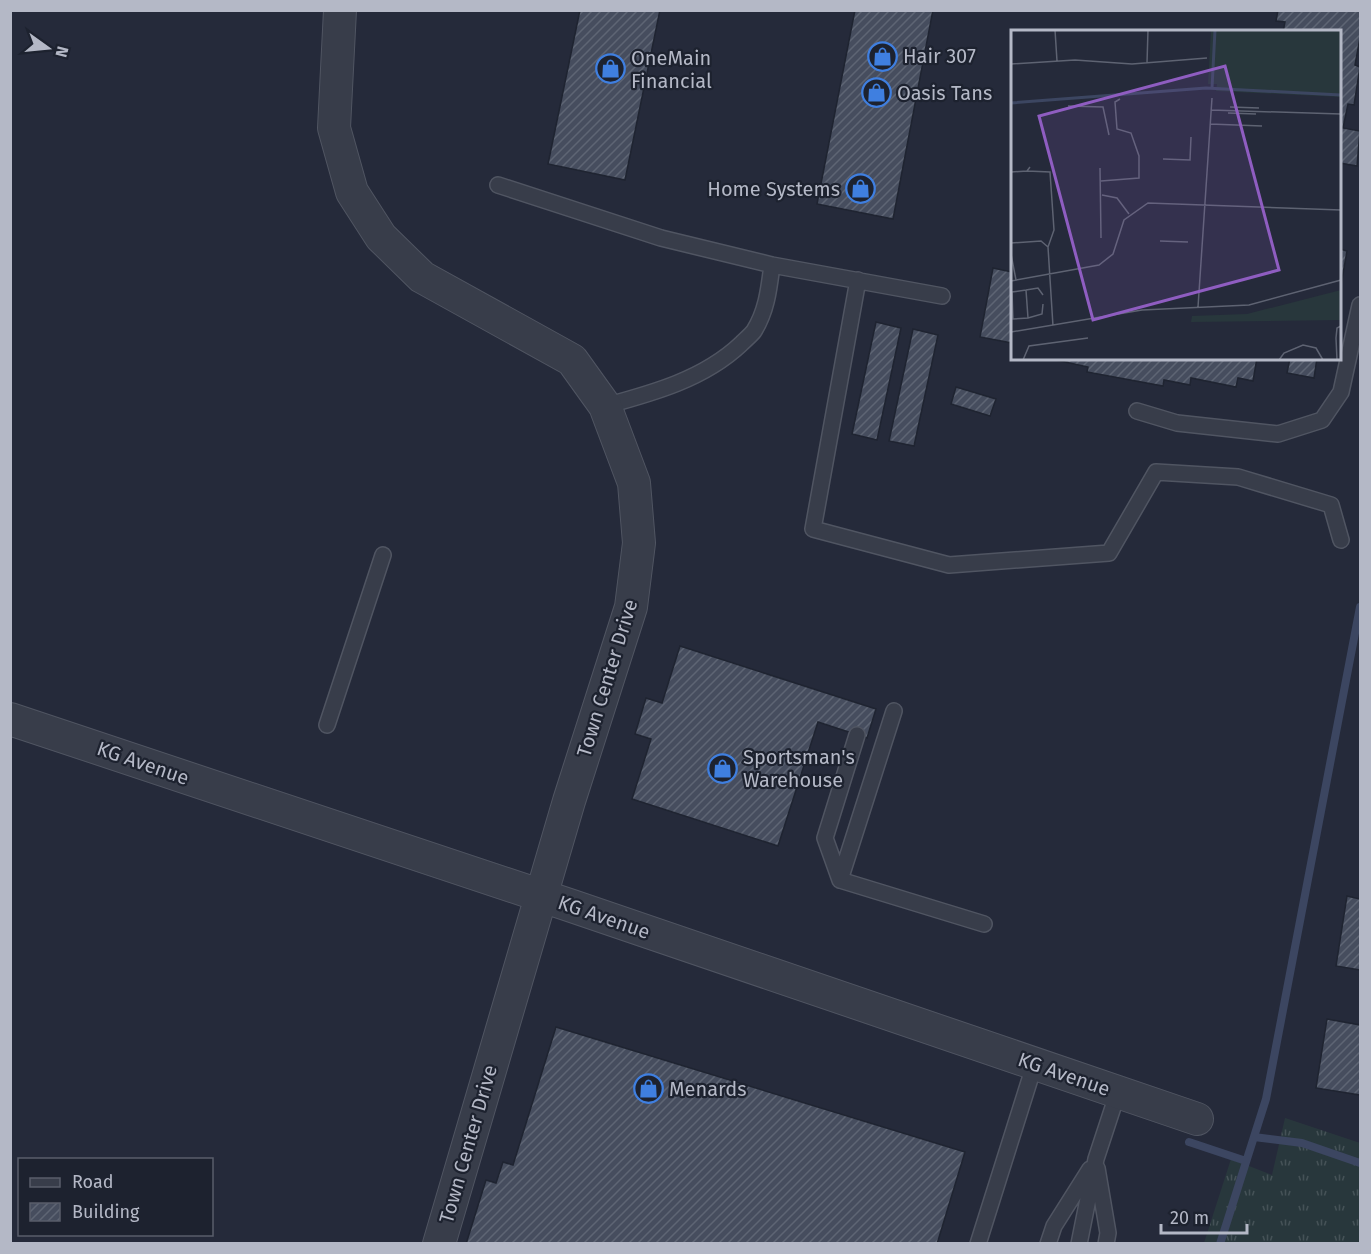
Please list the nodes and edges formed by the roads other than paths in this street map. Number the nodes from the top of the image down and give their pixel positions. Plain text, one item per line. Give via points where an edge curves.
1 (340, 10) edge
2 (498, 185) dead end
3 (772, 265) junction
4 (858, 280) junction
5 (942, 296) dead end
6 (1360, 305) edge
7 (605, 406) junction
8 (1137, 411) dead end
9 (1341, 540) dead end
10 (383, 555) dead end
11 (894, 711) dead end
12 (10, 719) edge
13 (327, 725) dead end
14 (857, 735) dead end
15 (840, 880) junction
16 (541, 895) junction
17 (984, 924) dead end
18 (1035, 1063) junction
19 (1118, 1092) junction
20 (1197, 1119) dead end
21 (1096, 1159) junction
22 (439, 1244) edge
23 (978, 1244) edge
24 (1048, 1244) edge
25 (1078, 1244) edge
26 (1106, 1244) edge

1 - 7 street, Town Center Drive via 334,128 352,192 381,237 422,277 572,360
2 - 3 lane via 661,238
3 - 4 lane
3 - 7 lane via 768,300 754,332 726,358 656,392
4 - 5 lane
4 - 9 lane via 813,529 949,565 1108,553 1156,472 1238,477 1331,505
6 - 8 lane via 1341,392 1322,420 1278,434 1177,423
7 - 16 street, Town Center Drive via 634,483 639,543 631,607
10 - 13 lane
11 - 15 lane
12 - 16 street, KG Avenue
14 - 15 lane via 825,838
15 - 17 lane
16 - 18 street, KG Avenue
16 - 22 street, Town Center Drive
18 - 19 street, KG Avenue
18 - 23 lane
19 - 20 street, KG Avenue
19 - 21 lane
21 - 24 lane via 1054,1226
21 - 25 lane
21 - 26 lane via 1108,1233

